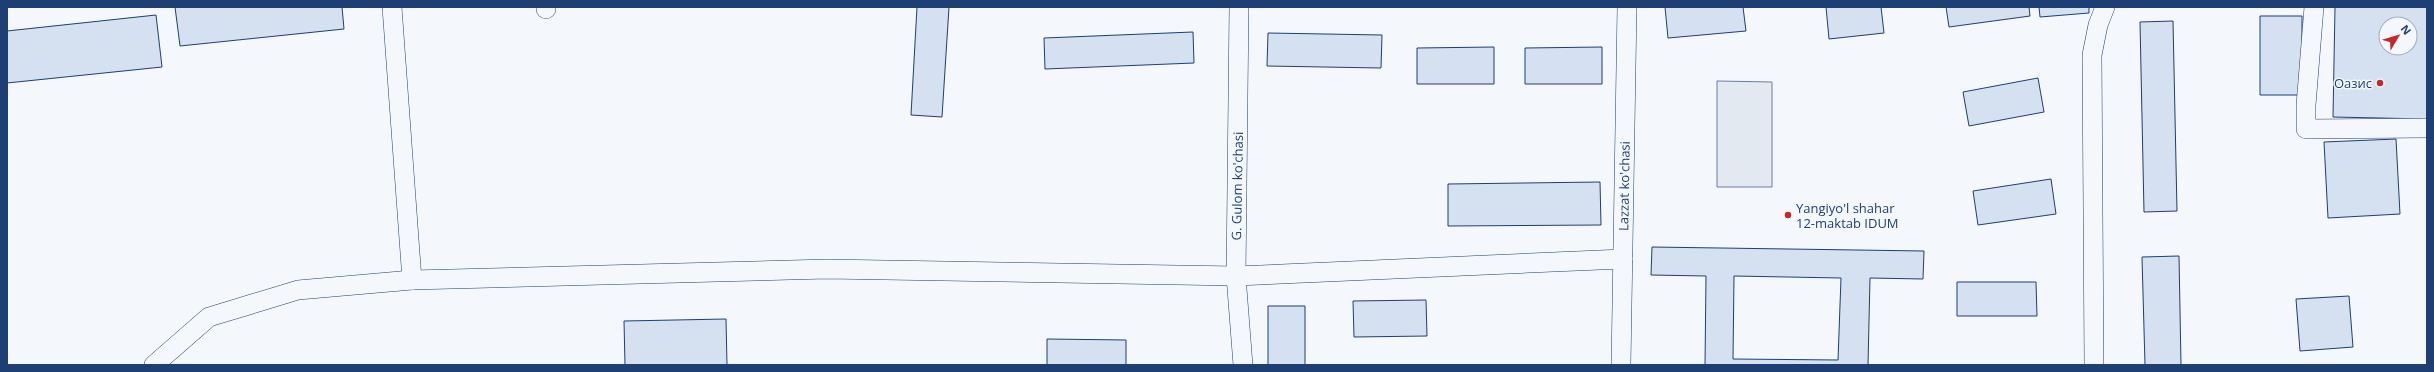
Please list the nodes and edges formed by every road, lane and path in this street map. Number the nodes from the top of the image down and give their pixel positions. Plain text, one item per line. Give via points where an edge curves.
1 (392, 7) edge
2 (1239, 7) edge
3 (1627, 7) edge
4 (2105, 7) edge
5 (2314, 7) edge
6 (2427, 128) edge
7 (1623, 259) junction
8 (1236, 276) junction
9 (412, 280) junction
10 (154, 365) edge
11 (1243, 365) edge
12 (1621, 365) edge
13 (2094, 365) edge

1 - 9 street
2 - 8 street, G. Gulom ko'chasi
3 - 7 street, Lazzat ko'chasi
4 - 13 street via 2098,25 2092,55
5 - 6 street via 2306,129
7 - 8 street
7 - 12 street, Lazzat ko'chasi
8 - 9 street via 827,268
8 - 11 street, G. Gulom ko'chasi
9 - 10 street via 298,290 209,317

